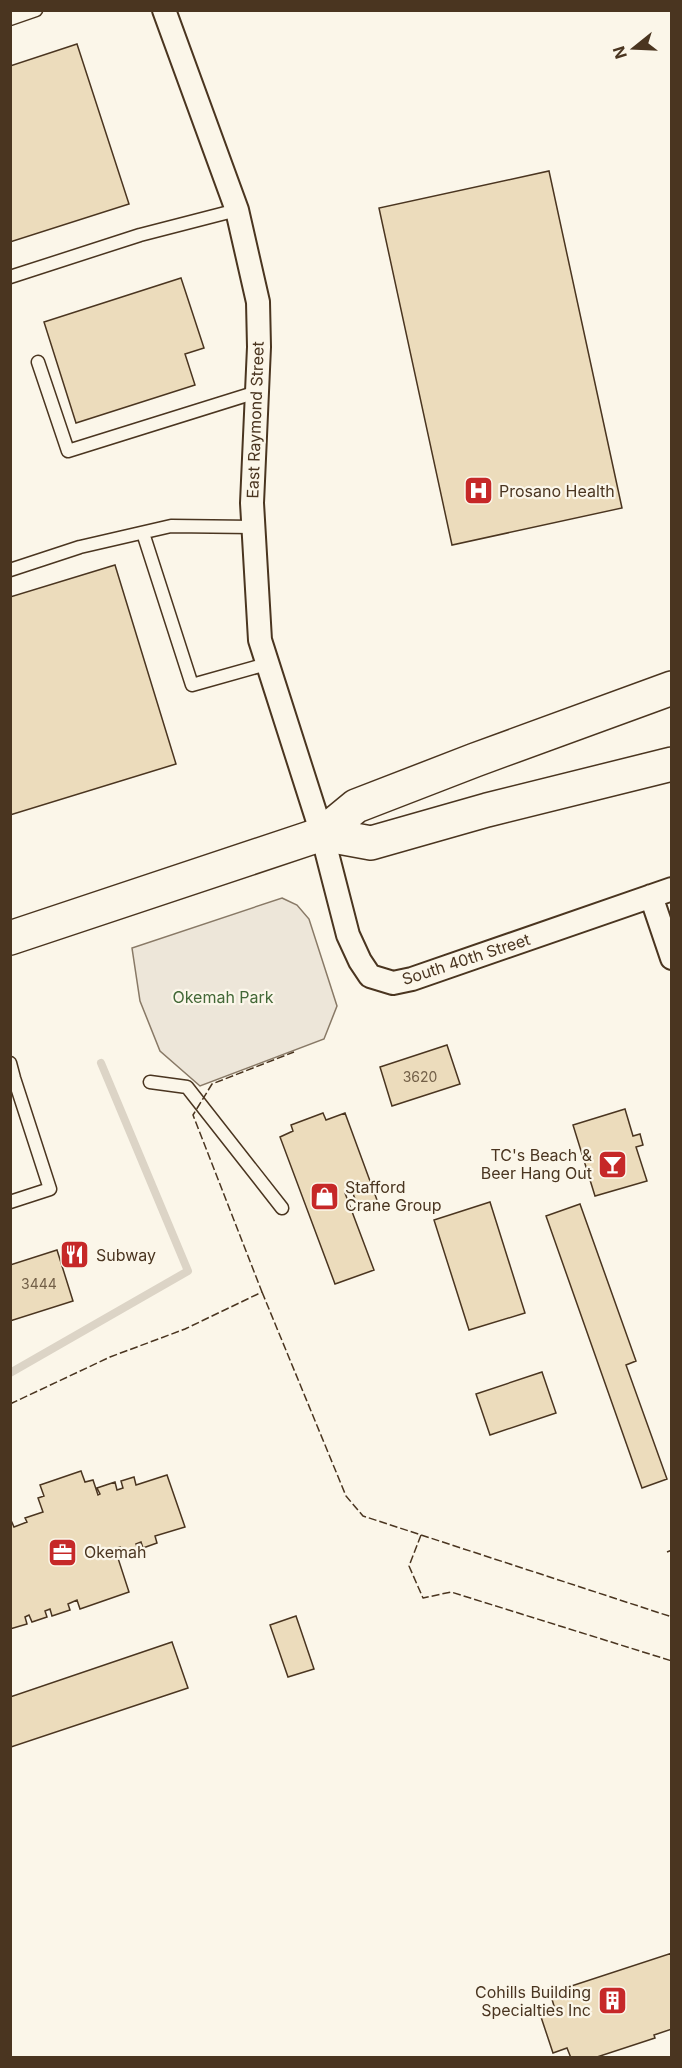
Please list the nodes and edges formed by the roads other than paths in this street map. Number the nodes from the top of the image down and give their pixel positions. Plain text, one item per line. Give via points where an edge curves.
1 (36, 10) edge
2 (164, 10) edge
3 (10, 19) edge
4 (237, 210) junction
5 (10, 277) edge
6 (38, 362) dead end
7 (257, 392) junction
8 (253, 527) junction
9 (142, 532) junction
10 (10, 570) edge
11 (267, 664) junction
12 (672, 688) edge
13 (672, 764) edge
14 (322, 834) junction
15 (661, 893) edge
16 (10, 938) edge
17 (672, 958) edge
18 (10, 1062) edge
19 (12, 1079) edge
20 (150, 1082) dead end
21 (10, 1202) edge
22 (282, 1208) dead end

1 - 3 lane
2 - 4 street, East Raymond Street
4 - 5 lane via 140,234
4 - 7 street, East Raymond Street via 258,302
6 - 7 lane via 68,451
7 - 8 street, East Raymond Street
8 - 9 lane via 171,526
8 - 11 street, East Raymond Street via 260,640
9 - 10 lane
9 - 11 lane via 192,685
11 - 14 street, East Raymond Street
12 - 14 main road via 356,806
13 - 14 main road via 371,843
14 - 15 street, South 40th Street via 356,952 370,976 393,983
14 - 16 main road
15 - 17 street
18 - 19 lane
19 - 21 lane via 50,1189
20 - 22 lane via 187,1088

